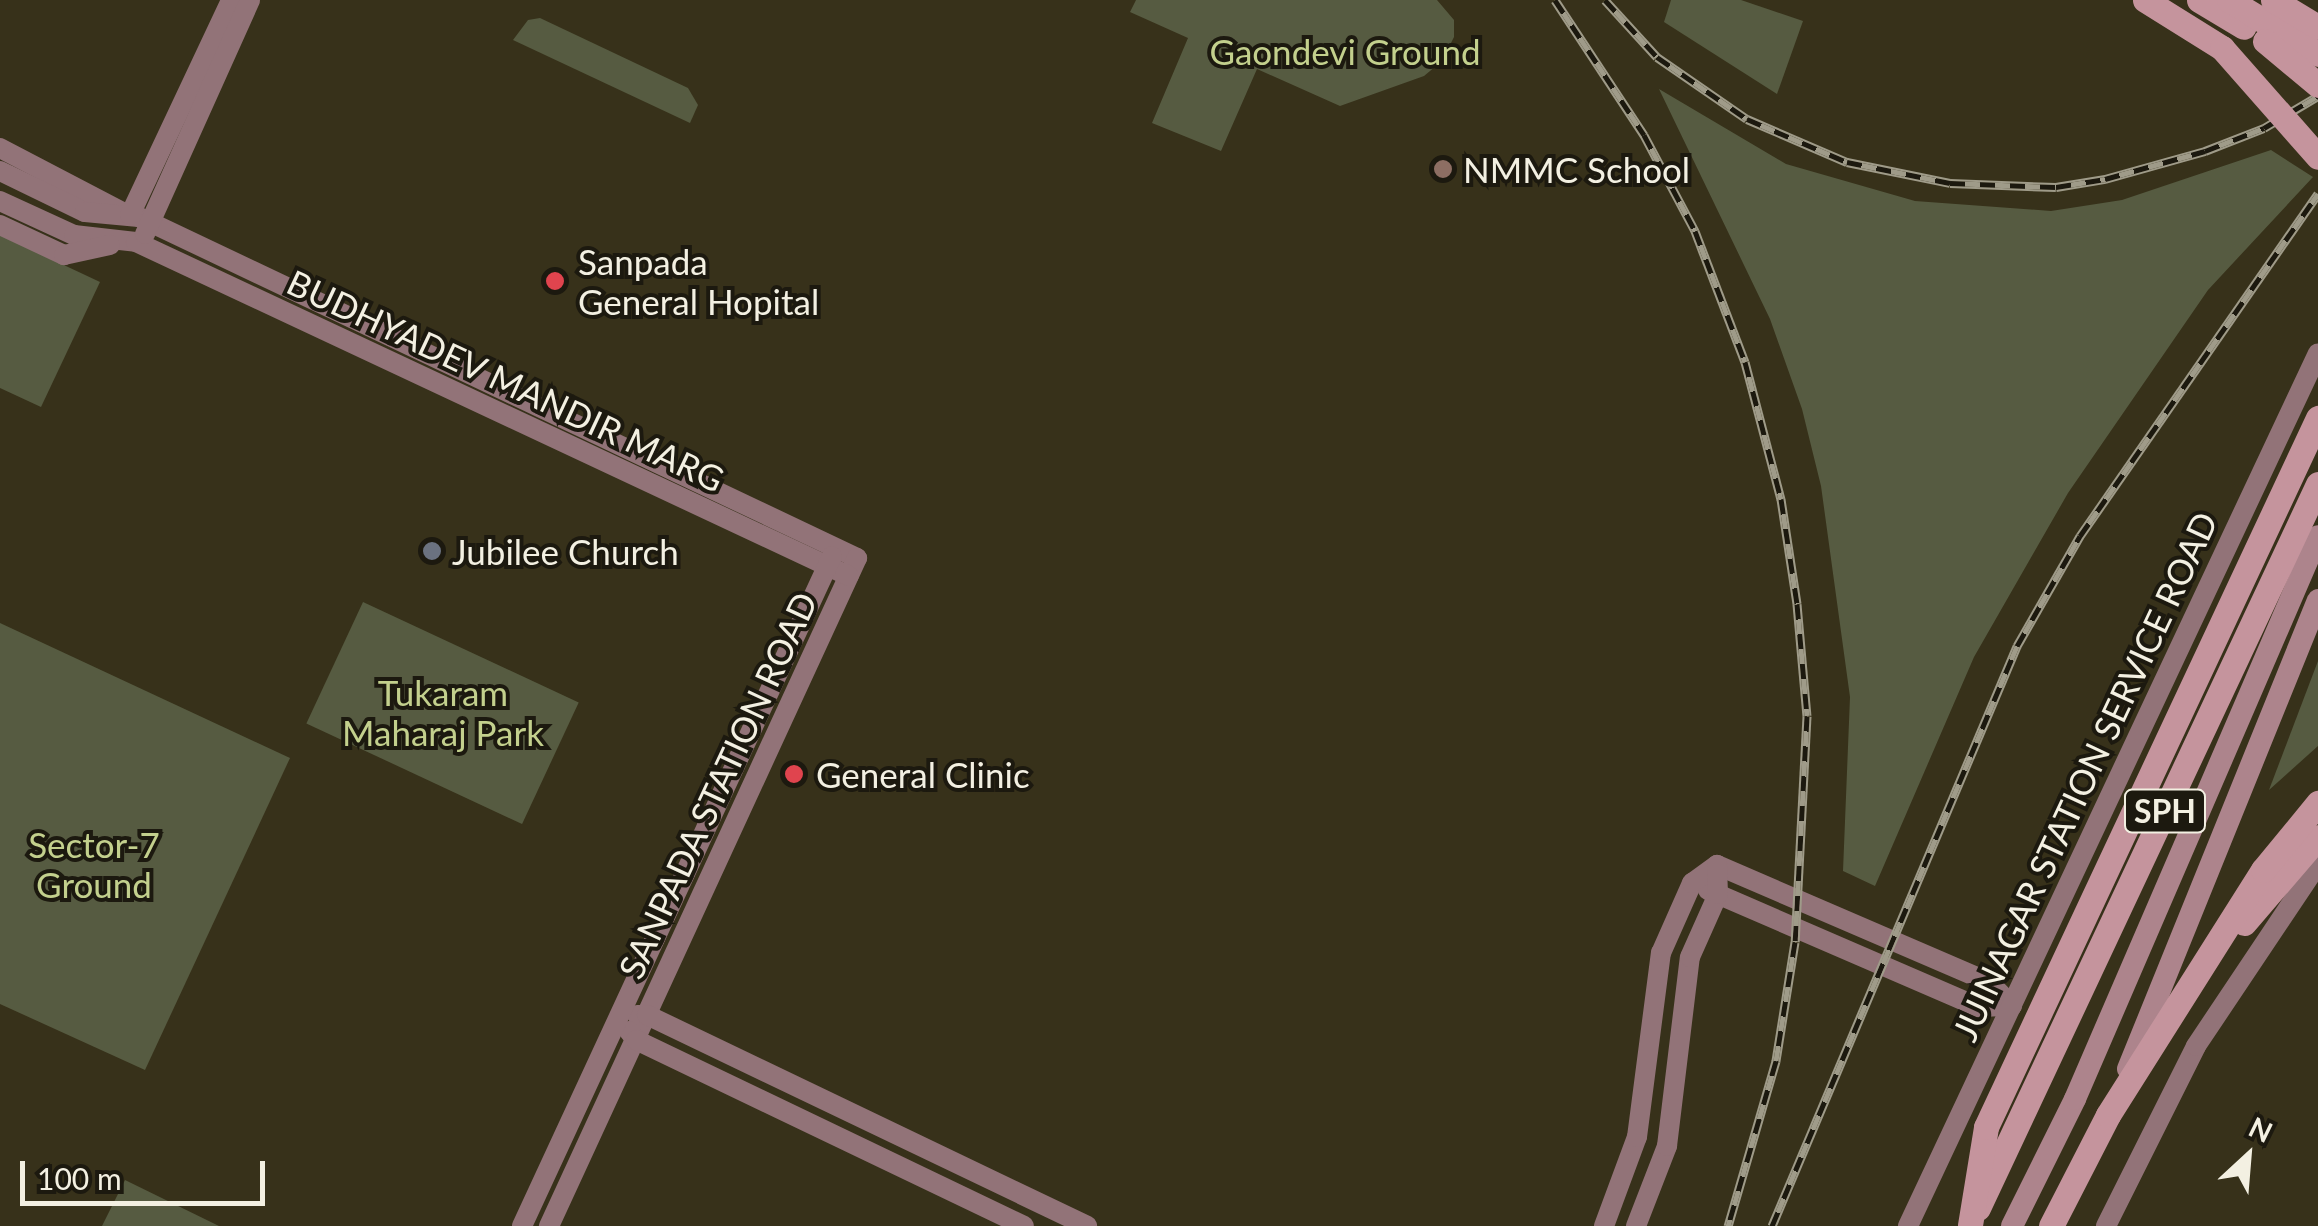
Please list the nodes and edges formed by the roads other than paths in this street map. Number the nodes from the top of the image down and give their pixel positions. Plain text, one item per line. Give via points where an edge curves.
1 (231, 0) edge
2 (250, 0) edge
3 (2144, 0) edge
4 (2199, 0) edge
5 (2229, 0) edge
6 (2279, 3) edge
7 (2318, 25) edge
8 (2318, 54) edge
9 (2318, 85) edge
10 (0, 148) edge
11 (2318, 157) edge
12 (0, 172) edge
13 (0, 200) edge
14 (0, 225) edge
15 (130, 228) junction
16 (2318, 353) edge
17 (2318, 418) edge
18 (2318, 484) edge
19 (2318, 536) edge
20 (831, 557) junction
21 (853, 567) joint
22 (2318, 600) edge
23 (2318, 804) edge
24 (2318, 838) edge
25 (2318, 864) edge
26 (1717, 865) junction
27 (1692, 883) junction
28 (1718, 894) junction
29 (2210, 960) junction
30 (2012, 1006) junction
31 (648, 1014) junction
32 (620, 1016) junction
33 (636, 1040) junction
34 (815, 1095) junction
35 (2108, 1115) junction
36 (803, 1120) junction
37 (1970, 1225) edge
38 (522, 1226) edge
39 (549, 1226) edge
40 (1024, 1226) edge
41 (1088, 1226) edge
42 (1604, 1226) edge
43 (1636, 1226) edge
44 (1908, 1226) edge
45 (2012, 1226) edge
46 (2051, 1226) edge
47 (2106, 1226) edge

1 - 15 street
2 - 15 street
3 - 11 highway, bridge via 2222,48
4 - 9 highway, bridge
5 - 8 highway
6 - 7 highway
10 - 15 street
12 - 15 street
13 - 15 street via 74,235
14 - 15 street via 64,255
15 - 20 street, BUDHYADEV MANDIR MARG
16 - 30 street, JUINAGAR STATION SERVICE ROAD
17 - 37 highway via 1986,1127
18 - 37 highway, SPH
19 - 45 main road via 2075,1099
20 - 21 street, BUDHYADEV MANDIR MARG
20 - 32 street, SANPADA STATION ROAD
21 - 31 street, SANPADA STATION ROAD
22 - 35 main road
23 - 29 highway via 2263,870
24 - 29 highway
25 - 47 street via 2196,1046
26 - 27 street
26 - 28 street
26 - 30 street via 1990,982
27 - 28 street
27 - 42 street via 1661,952 1637,1137
28 - 30 street via 1979,1006
28 - 43 street via 1690,957 1667,1146
29 - 35 highway
30 - 44 street, JUINAGAR STATION SERVICE ROAD
31 - 32 street
31 - 33 street, SANPADA STATION ROAD
31 - 34 street
32 - 33 street
32 - 38 street, SANPADA STATION ROAD
33 - 36 street
33 - 39 street, SANPADA STATION ROAD
34 - 36 street
34 - 41 street
35 - 46 highway
36 - 40 street

